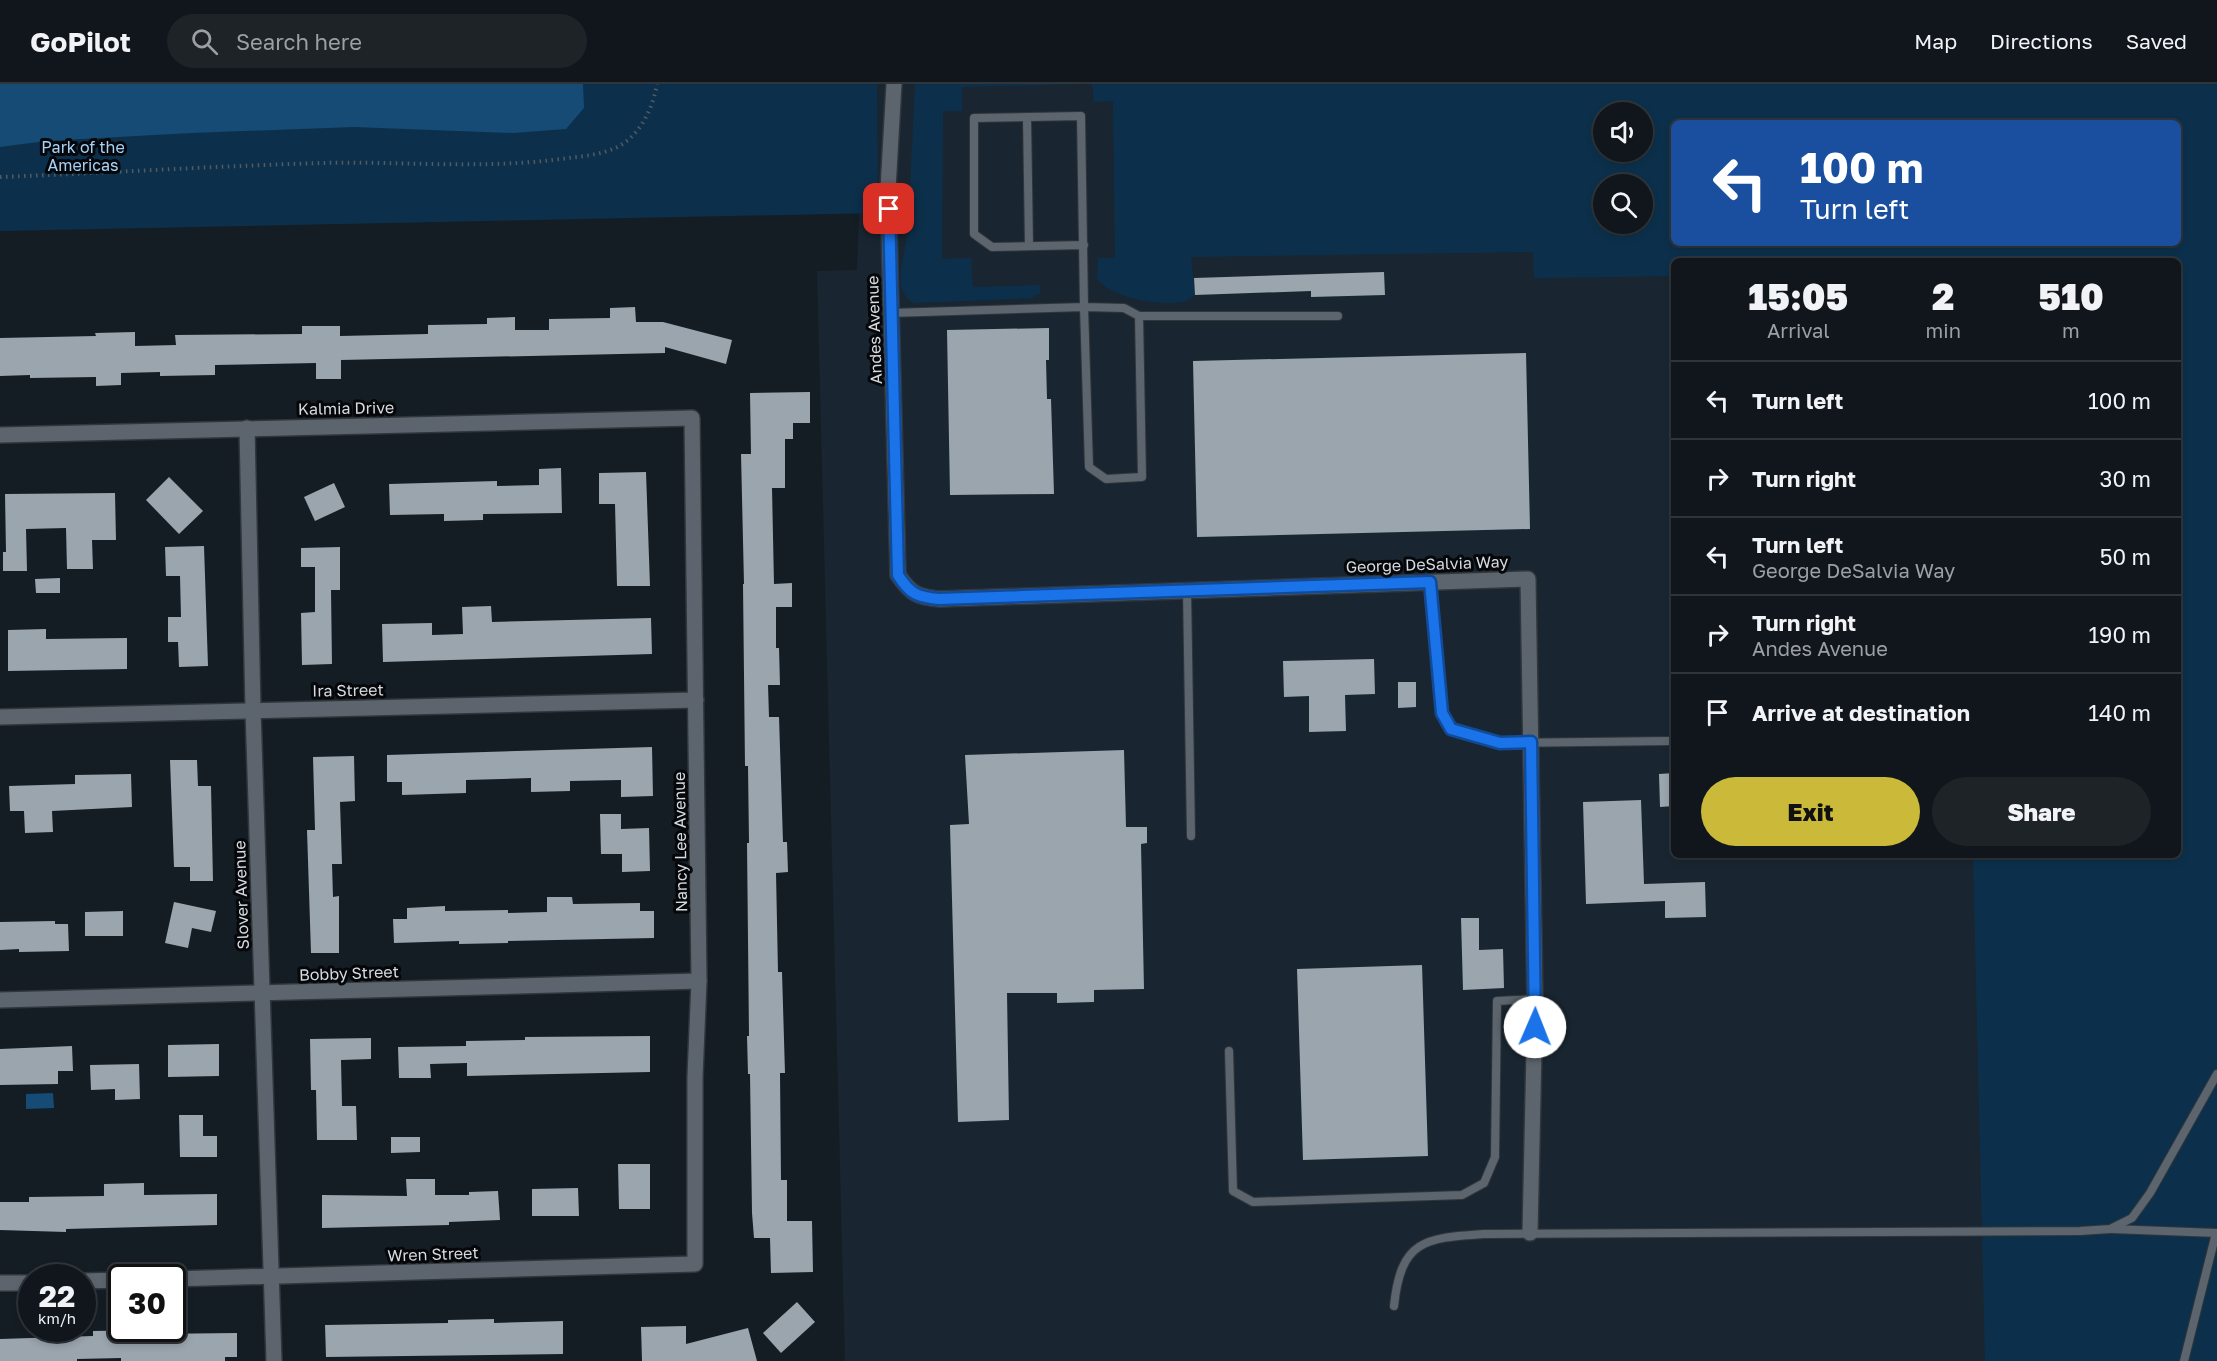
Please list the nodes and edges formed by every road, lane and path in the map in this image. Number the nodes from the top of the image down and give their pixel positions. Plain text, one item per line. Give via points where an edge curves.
1 (657, 84) edge
2 (894, 84) edge
3 (1027, 117) junction
4 (0, 177) edge
5 (1083, 245) junction
6 (1029, 246) junction
7 (1084, 307) junction
8 (891, 313) junction
9 (1138, 316) junction
10 (1338, 316) dead end
11 (692, 418) joint
12 (247, 428) junction
13 (0, 435) edge
14 (898, 575) joint
15 (1430, 582) junction
16 (1187, 589) junction
17 (696, 700) junction
18 (252, 710) junction
19 (0, 717) edge
20 (1670, 741) dead end
21 (1531, 742) junction
22 (1191, 836) dead end
23 (699, 981) junction
24 (262, 993) junction
25 (1535, 999) junction
26 (0, 1000) edge
27 (1229, 1051) dead end
28 (2217, 1074) edge
29 (2110, 1229) junction
30 (1530, 1233) junction
31 (2216, 1233) edge
32 (695, 1264) joint
33 (271, 1276) junction
34 (186, 1279) edge
35 (18, 1282) edge
36 (0, 1283) edge
37 (1394, 1306) dead end
38 (274, 1361) edge
39 (2184, 1361) edge

1 - 4 path via 646,118 634,135 620,146 585,156 477,166 321,163
2 - 8 street, Andes Avenue via 888,189
3 - 5 lane via 1081,116
3 - 6 lane
3 - 6 lane via 974,118 974,234 992,247
5 - 6 lane
5 - 7 lane
7 - 8 lane
7 - 9 lane via 1124,308
7 - 9 lane via 1089,467 1106,479 1142,477
8 - 14 street, Andes Avenue
9 - 10 lane
11 - 12 street, Kalmia Drive
11 - 17 street, Nancy Lee Avenue
12 - 13 street, Kalmia Drive
12 - 18 street, Slover Avenue
14 - 16 street, George DeSalvia Way via 920,597 939,599
15 - 16 street, George DeSalvia Way
15 - 21 lane via 1442,713 1451,729 1500,743
15 - 21 street, George DeSalvia Way via 1527,579
16 - 22 lane
17 - 18 street, Ira Street
17 - 23 street, Nancy Lee Avenue
18 - 19 street, Ira Street
18 - 24 street, Slover Avenue
20 - 21 lane
21 - 25 street, George DeSalvia Way
23 - 24 street, Bobby Street
23 - 32 street, Nancy Lee Avenue
24 - 26 street, Bobby Street
24 - 33 street, Slover Avenue
25 - 27 lane via 1497,1001 1495,1156 1484,1183 1462,1195 1253,1202 1233,1191
25 - 30 street, George DeSalvia Way
28 - 29 lane via 2150,1194 2132,1218
29 - 30 lane
29 - 31 lane
30 - 37 lane via 1446,1236 1424,1242 1403,1264
31 - 39 lane
32 - 33 street, Wren Street
33 - 34 street, Wren Street
33 - 38 street, Slover Avenue
35 - 36 street

